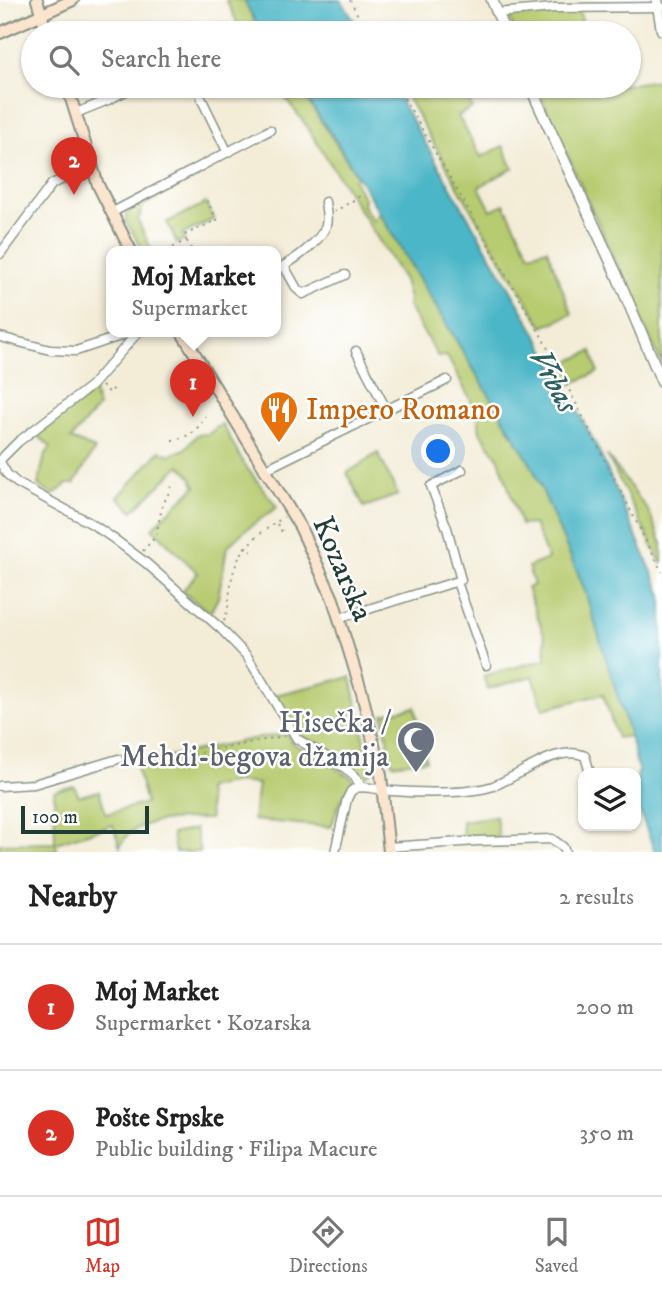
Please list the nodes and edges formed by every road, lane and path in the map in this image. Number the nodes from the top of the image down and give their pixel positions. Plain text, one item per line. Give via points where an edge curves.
1 (37, 0) edge
2 (73, 0) edge
3 (349, 0) edge
4 (492, 0) edge
5 (554, 4) edge
6 (659, 4) edge
7 (40, 13) junction
8 (496, 13) junction
9 (24, 21) edge
10 (43, 21) edge
11 (360, 21) edge
12 (500, 21) edge
13 (21, 22) edge
14 (662, 30) edge
15 (0, 33) edge
16 (71, 98) edge
17 (112, 98) edge
18 (201, 98) dead end
19 (404, 98) edge
20 (535, 98) edge
21 (76, 113) junction
22 (270, 130) dead end
23 (227, 151) junction
24 (92, 166) junction
25 (362, 195) dead end
26 (207, 201) dead end
27 (325, 202) dead end
28 (111, 213) junction
29 (327, 216) junction
30 (173, 240) dead end
31 (186, 240) junction
32 (128, 246) edge
33 (176, 246) joint
34 (189, 246) edge
35 (0, 254) edge
36 (284, 266) junction
37 (281, 267) edge
38 (345, 275) dead end
39 (0, 337) edge
40 (119, 337) edge
41 (132, 337) edge
42 (185, 337) edge
43 (356, 351) dead end
44 (96, 380) junction
45 (447, 380) dead end
46 (662, 382) edge
47 (114, 388) dead end
48 (386, 410) junction
49 (205, 416) dead end
50 (172, 440) dead end
51 (0, 461) edge
52 (264, 470) junction
53 (462, 470) dead end
54 (173, 486) dead end
55 (286, 516) dead end
56 (276, 522) junction
57 (284, 536) dead end
58 (244, 547) junction
59 (252, 552) dead end
60 (138, 557) junction
61 (662, 572) edge
62 (457, 582) junction
63 (340, 618) junction
64 (220, 628) junction
65 (486, 665) dead end
66 (293, 735) junction
67 (118, 759) joint
68 (589, 768) edge
69 (0, 786) edge
70 (362, 787) junction
71 (383, 790) junction
72 (389, 849) edge
73 (335, 852) edge
74 (565, 852) edge

1 - 7 main road
2 - 7 main road
3 - 11 path
4 - 8 street
5 - 6 street
5 - 8 street
6 - 14 street
7 - 9 main road
7 - 10 main road
8 - 12 street
13 - 15 main road
16 - 21 main road
17 - 21 street
18 - 23 street
19 - 61 path via 541,335
20 - 46 street
21 - 24 main road
22 - 23 street
23 - 28 street
24 - 28 main road
24 - 35 street via 52,184
25 - 29 path
26 - 31 path via 217,220 184,235
27 - 29 street
28 - 32 main road
29 - 36 street via 323,233
30 - 33 path
31 - 33 path
31 - 34 path
36 - 37 street
36 - 38 street via 303,294
39 - 40 street via 50,350 76,351
41 - 44 street
42 - 52 main road, Kozarska
43 - 48 street
44 - 47 path via 110,393
44 - 51 street
45 - 48 street
48 - 52 street
49 - 50 path via 200,427
51 - 60 street via 17,482 92,524
52 - 63 main road, Kozarska via 300,527
53 - 62 street via 431,486 462,575
54 - 60 path via 162,507 156,536
55 - 56 path
56 - 57 path
56 - 58 path
58 - 59 path
58 - 64 path via 237,558
60 - 64 street
62 - 63 street
62 - 65 street
63 - 71 main road, Kozarska
64 - 66 street via 247,656
66 - 67 path via 154,762 132,755
66 - 70 street via 345,768
67 - 69 street via 34,784
68 - 71 street via 585,756 570,753 491,786 431,792
70 - 71 street
70 - 73 street via 351,791 347,799
71 - 72 main road, Kozarska
72 - 74 street via 552,839

